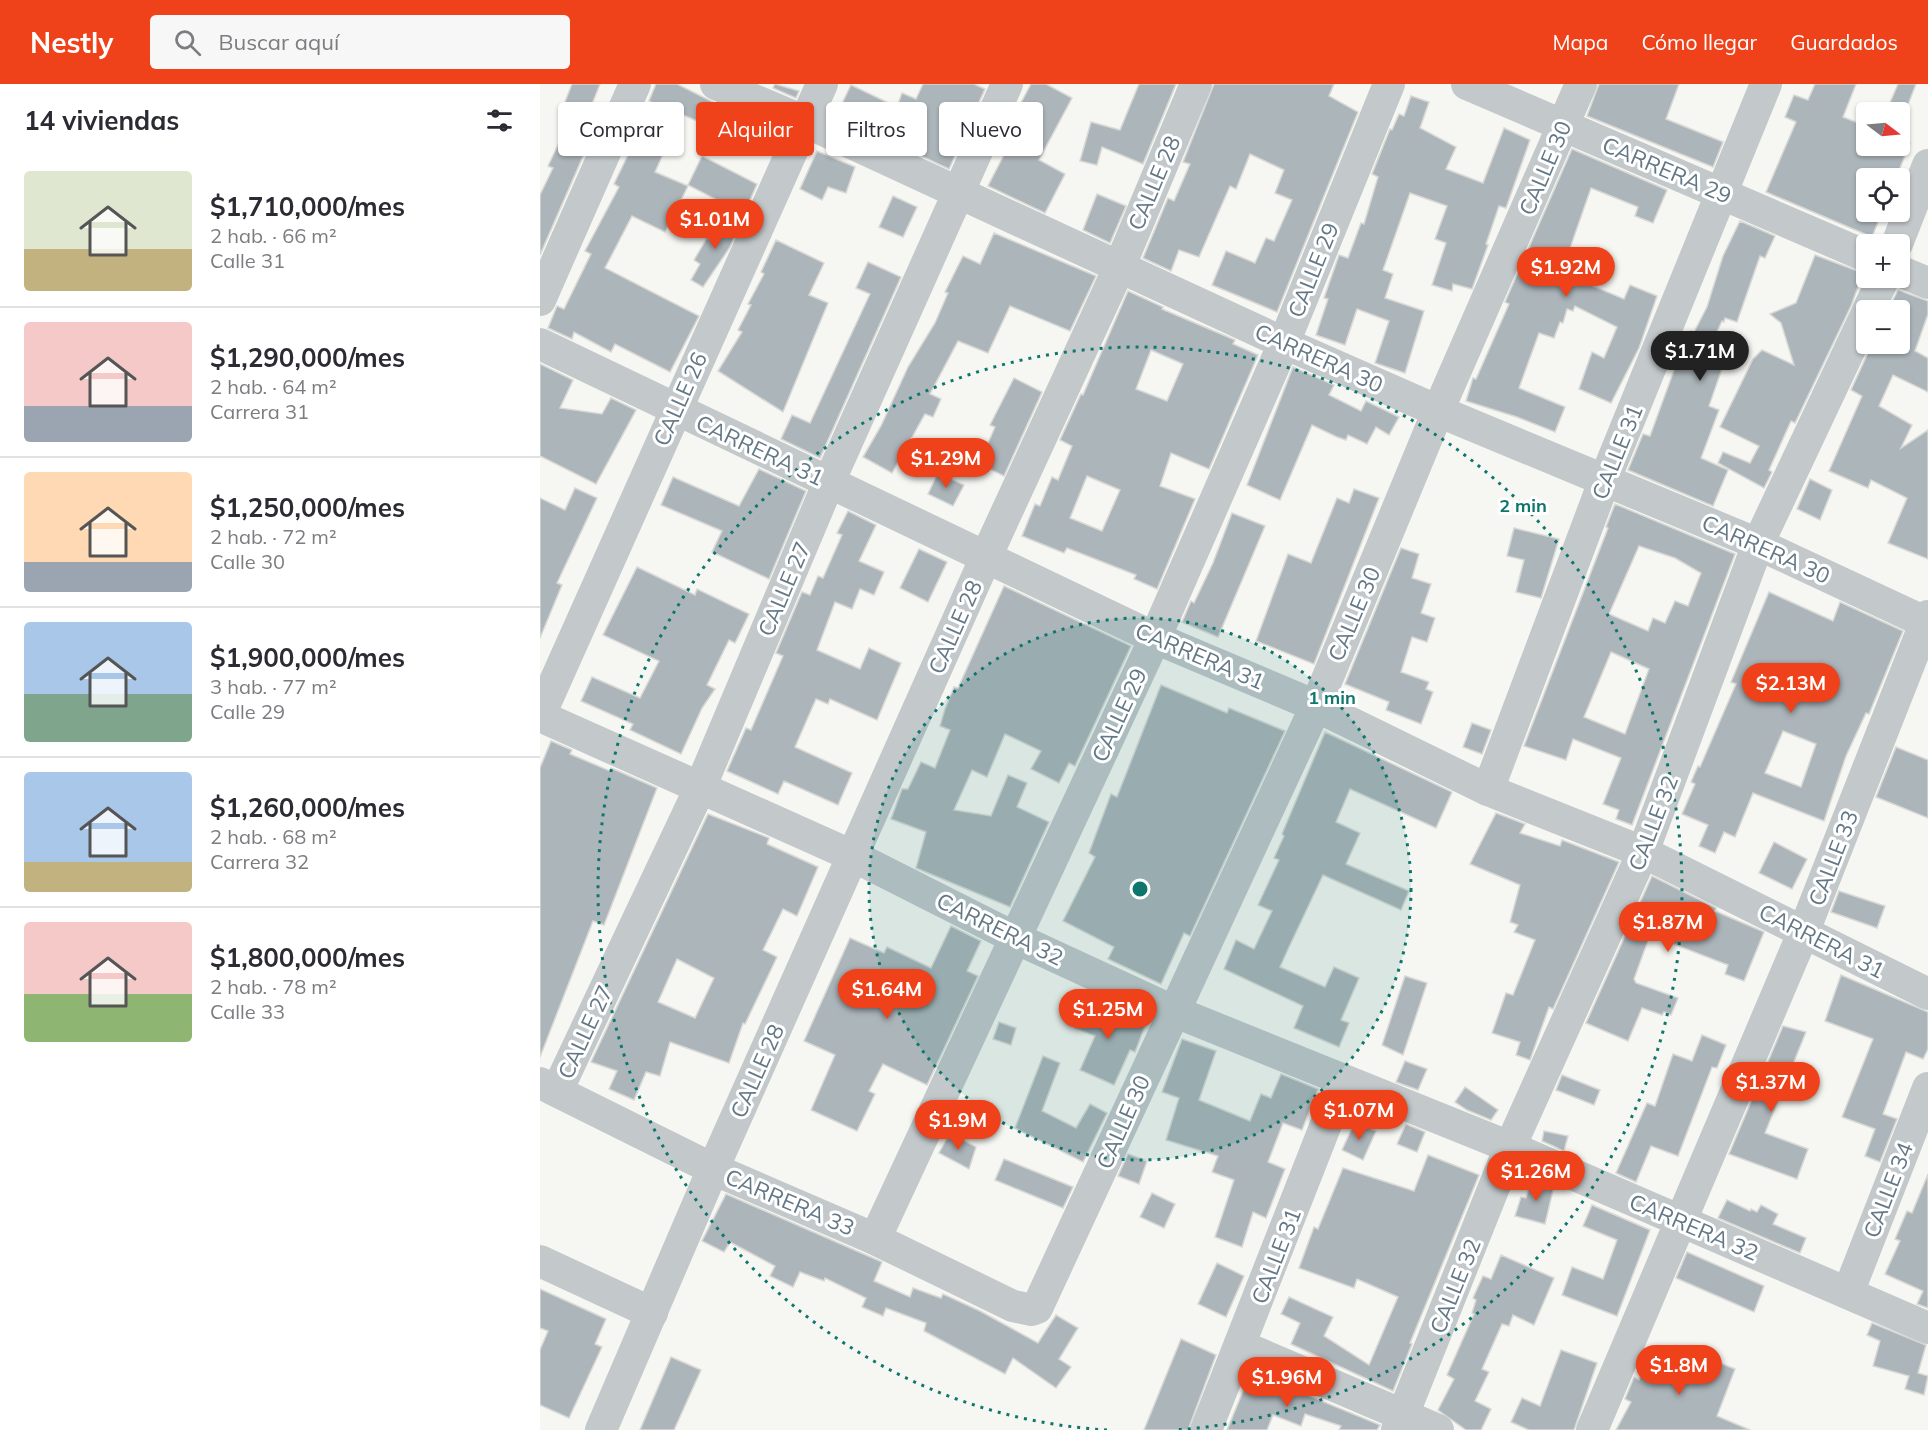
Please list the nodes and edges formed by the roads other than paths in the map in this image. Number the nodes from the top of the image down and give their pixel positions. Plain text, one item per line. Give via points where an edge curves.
1 (635, 84) edge
2 (717, 84) edge
3 (822, 84) edge
4 (1007, 84) edge
5 (1196, 84) edge
6 (1389, 84) edge
7 (1467, 84) edge
8 (1581, 84) edge
9 (1766, 84) edge
10 (759, 102) edge
11 (814, 103) edge
12 (814, 126) edge
13 (1563, 127) junction
14 (790, 156) edge
15 (1928, 165) edge
16 (959, 192) junction
17 (1723, 194) junction
18 (1901, 234) edge
19 (1856, 252) edge
20 (1119, 268) junction
21 (1910, 276) edge
22 (1928, 283) edge
23 (540, 300) edge
24 (1856, 336) edge
25 (1284, 343) junction
26 (540, 344) edge
27 (675, 409) junction
28 (1438, 411) junction
29 (1605, 479) junction
30 (829, 482) junction
31 (1758, 544) junction
32 (986, 557) junction
33 (1927, 619) edge
34 (1155, 638) junction
35 (1316, 706) junction
36 (540, 716) edge
37 (700, 788) junction
38 (1488, 790) junction
39 (1643, 852) junction
40 (854, 856) junction
41 (1804, 931) junction
42 (1015, 938) junction
43 (1928, 994) edge
44 (1173, 1011) junction
45 (1343, 1080) junction
46 (549, 1087) edge
47 (1928, 1088) edge
48 (1510, 1147) junction
49 (713, 1169) junction
50 (1681, 1221) junction
51 (876, 1239) junction
52 (540, 1260) edge
53 (1848, 1293) junction
54 (1041, 1304) joint
55 (652, 1313) junction
56 (1928, 1328) edge
57 (1241, 1346) junction
58 (1400, 1422) edge
59 (601, 1430) edge
60 (1206, 1430) edge
61 (1438, 1430) edge
62 (1592, 1430) edge

1 - 23 street
2 - 10 street, CARRERA 30
3 - 11 street, CALLE 26
4 - 16 street, CALLE 27
5 - 20 street, CALLE 28
6 - 25 street, CALLE 29
7 - 13 street, CARRERA 29
8 - 13 street, CALLE 30
9 - 17 street, CALLE 31
12 - 16 street, CARRERA 30
13 - 17 street, CARRERA 29
13 - 28 street, CALLE 30
14 - 27 street, CALLE 26
15 - 18 street
16 - 20 street, CARRERA 30
16 - 30 street, CALLE 27
17 - 19 street, CARRERA 29
17 - 29 street, CALLE 31
20 - 25 street, CARRERA 30
20 - 32 street, CALLE 28
21 - 22 street
24 - 31 street, CALLE 32
25 - 28 street, CARRERA 30
25 - 34 street, CALLE 29
26 - 27 street, CARRERA 31
27 - 30 street, CARRERA 31
27 - 36 street, CALLE 26
28 - 29 street, CARRERA 30
28 - 35 street, CALLE 30
29 - 31 street, CARRERA 30
29 - 38 street, CALLE 31
30 - 32 street, CARRERA 31
30 - 37 street, CALLE 27
31 - 33 street, CARRERA 30
31 - 39 street, CALLE 32
32 - 34 street, CARRERA 31
32 - 40 street, CALLE 28
33 - 41 street, CALLE 33
34 - 35 street, CARRERA 31
34 - 42 street, CALLE 29
35 - 38 street, CARRERA 31
35 - 44 street, CALLE 30
36 - 37 street, CARRERA 32
37 - 40 street, CARRERA 32
37 - 46 street, CALLE 27
38 - 39 street, CARRERA 31
39 - 41 street, CARRERA 31
39 - 48 street, CALLE 32
40 - 42 street, CARRERA 32
40 - 49 street, CALLE 28
41 - 43 street, CARRERA 31
41 - 50 street, CALLE 33
42 - 44 street, CARRERA 32
42 - 51 street, CALLE 29
44 - 45 street, CARRERA 32
44 - 54 street, CALLE 30
45 - 48 street, CARRERA 32
45 - 57 street, CALLE 31
46 - 49 street, CARRERA 33
47 - 53 street, CALLE 34
48 - 50 street, CARRERA 32
48 - 58 street, CALLE 32
49 - 51 street, CARRERA 33
49 - 55 street, CALLE 28
50 - 53 street, CARRERA 32
50 - 62 street, CALLE 33
51 - 54 street, CARRERA 33 via 1019,1308 1032,1310
52 - 55 street
53 - 56 street, CARRERA 32
55 - 59 street, CALLE 28
57 - 58 street
57 - 60 street, CALLE 31
58 - 61 street

